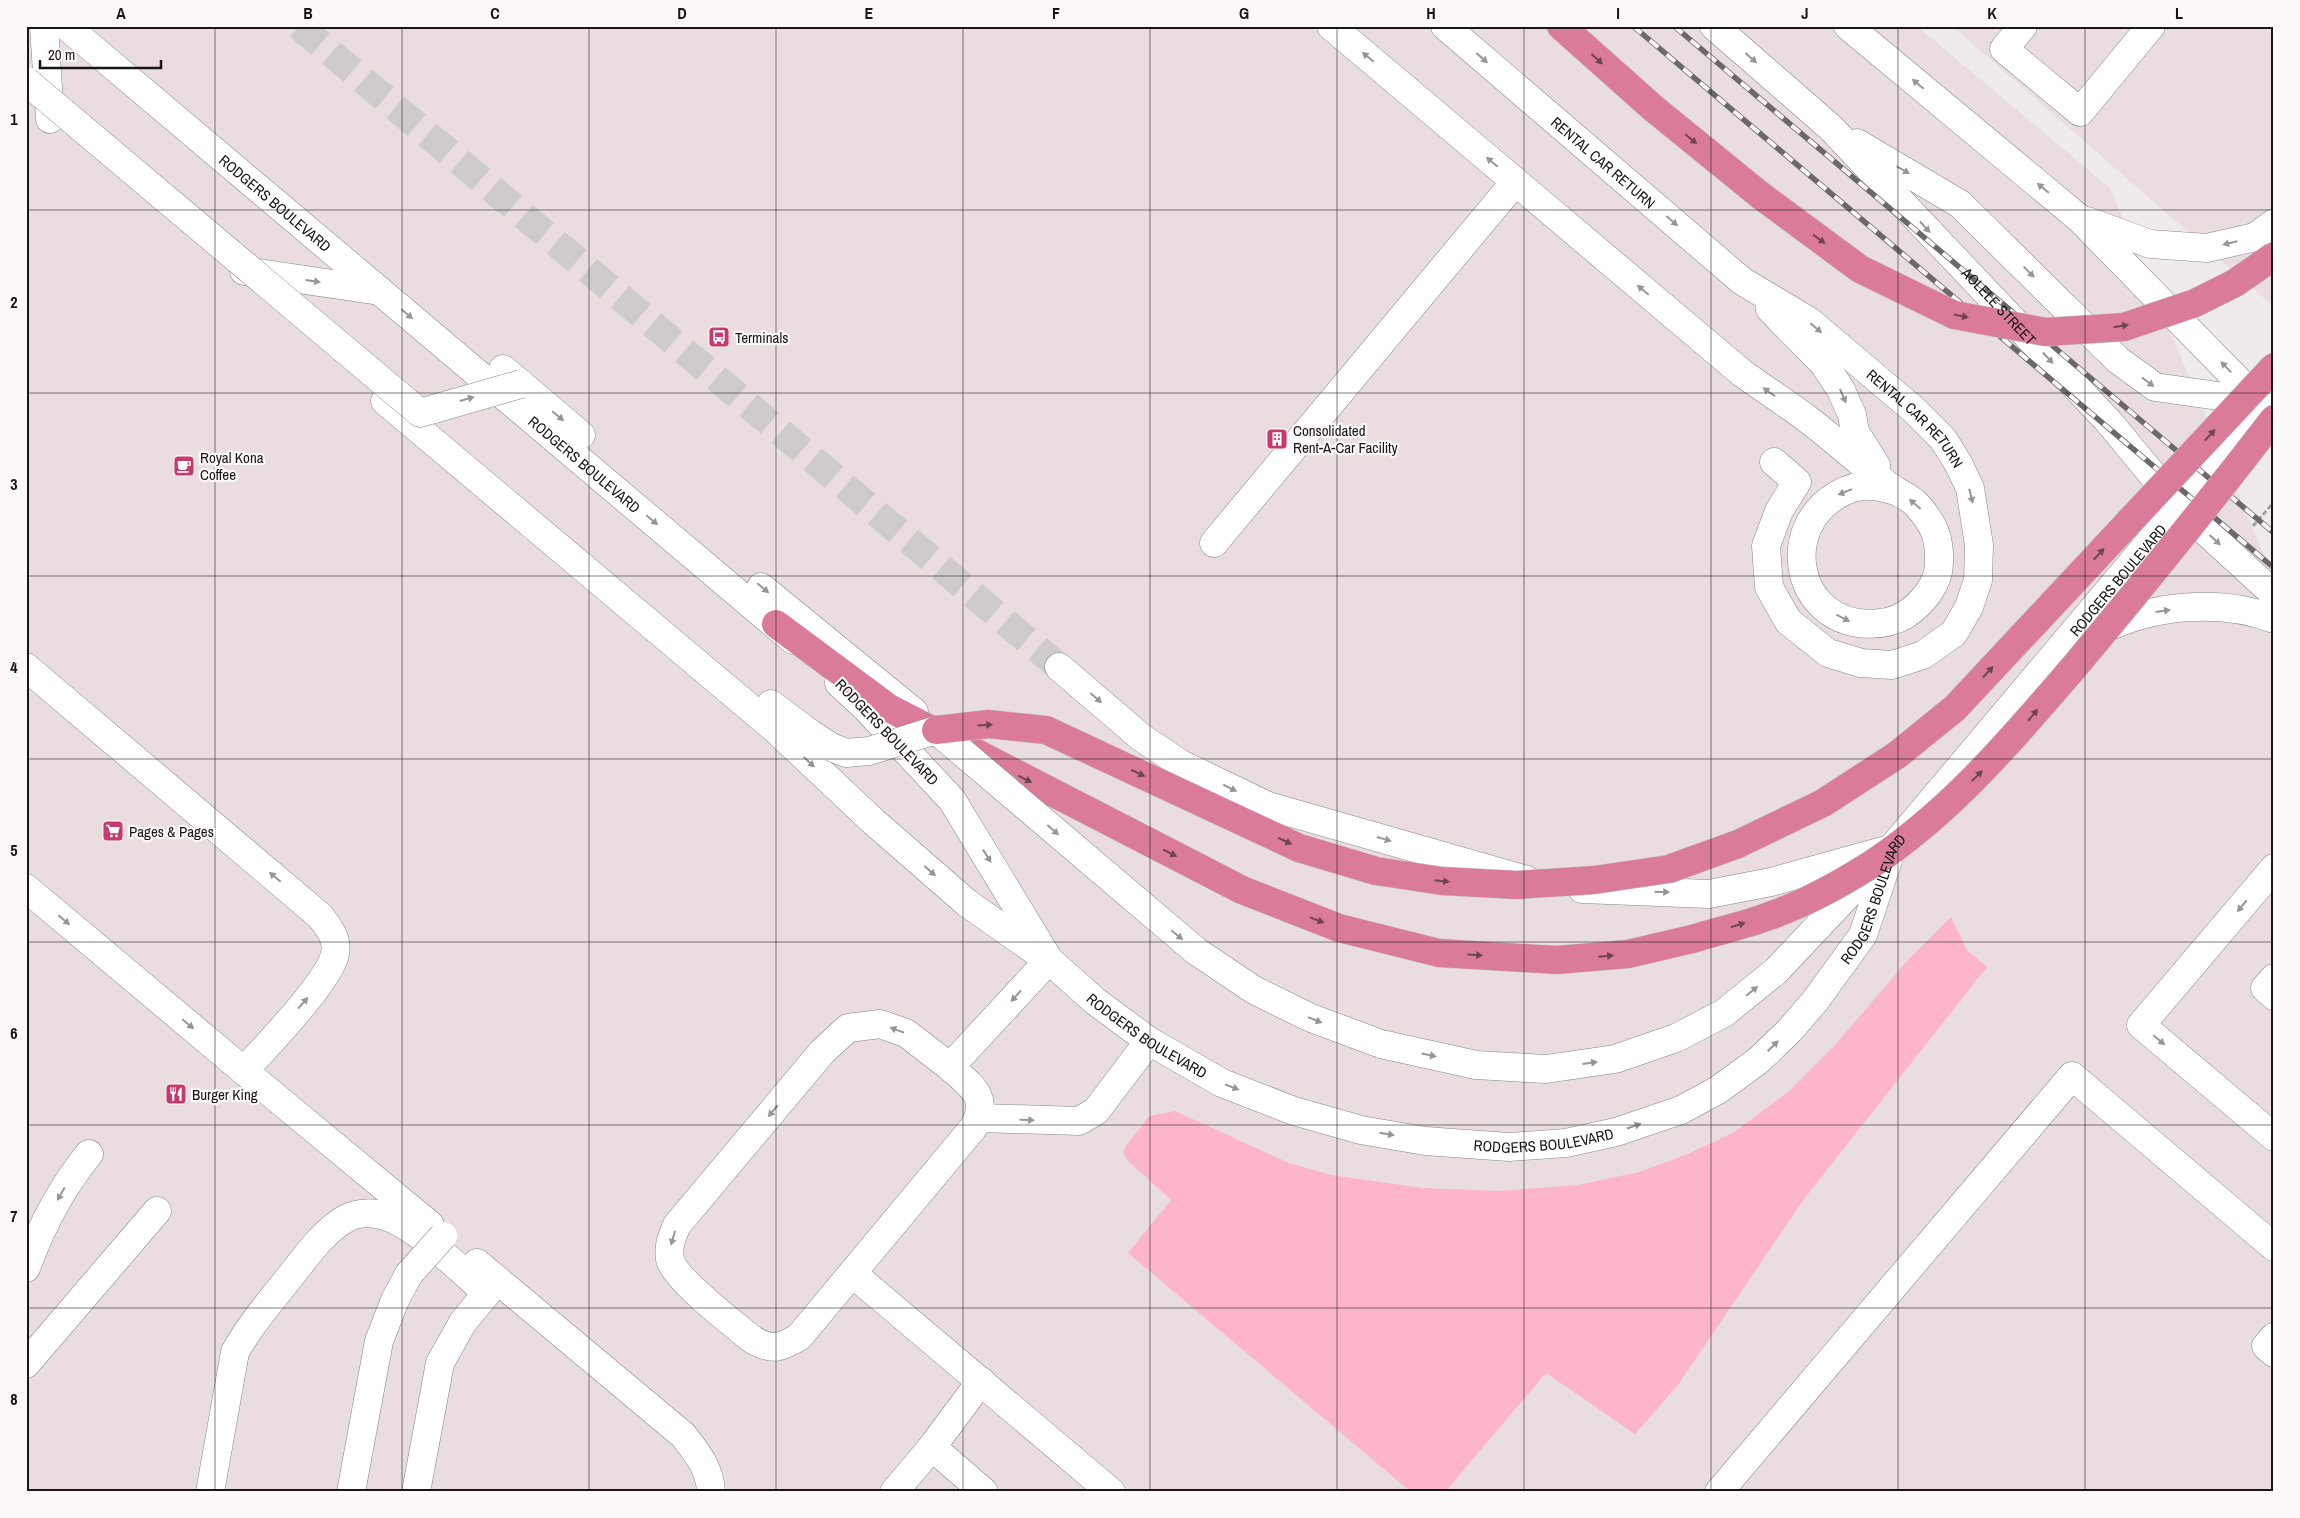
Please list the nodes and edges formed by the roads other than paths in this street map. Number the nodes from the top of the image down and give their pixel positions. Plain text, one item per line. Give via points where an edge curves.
1 (44, 26) edge
2 (66, 26) edge
3 (91, 26) edge
4 (1331, 26) edge
5 (1445, 26) edge
6 (1561, 26) edge
7 (1714, 26) edge
8 (1848, 26) edge
9 (2023, 26) edge
10 (2150, 26) edge
11 (26, 81) edge
12 (26, 98) edge
13 (50, 118) junction
14 (1831, 128) junction
15 (1516, 182) junction
16 (2080, 219) junction
17 (2274, 223) edge
18 (2274, 256) edge
19 (230, 270) junction
20 (1742, 281) junction
21 (380, 291) junction
22 (2274, 367) edge
23 (521, 384) junction
24 (2270, 406) edge
25 (420, 413) junction
26 (1774, 462) dead end
27 (1892, 490) junction
28 (2179, 507) junction
29 (1214, 543) dead end
30 (2274, 594) edge
31 (2274, 619) edge
32 (776, 624) junction
33 (2054, 655) junction
34 (26, 667) edge
35 (1059, 667) tunnel mouth
36 (936, 730) junction
37 (1892, 848) junction
38 (2274, 868) edge
39 (26, 888) edge
40 (1049, 960) junction
41 (2274, 978) edge
42 (2274, 996) edge
43 (1150, 1041) junction
44 (950, 1067) junction
45 (244, 1071) junction
46 (979, 1118) junction
47 (2274, 1137) edge
48 (89, 1154) dead end
49 (156, 1211) dead end
50 (443, 1236) junction
51 (2274, 1247) edge
52 (26, 1268) edge
53 (852, 1273) junction
54 (2274, 1337) edge
55 (2274, 1353) edge
56 (26, 1364) edge
57 (981, 1381) junction
58 (932, 1447) junction
59 (210, 1492) edge
60 (351, 1492) edge
61 (416, 1492) edge
62 (711, 1492) edge
63 (894, 1492) edge
64 (984, 1492) edge
65 (1110, 1492) edge
66 (1719, 1492) edge

1 - 13 street
2 - 21 street, RODGERS BOULEVARD
3 - 23 street
15 -> 4 street
5 -> 20 street, RENTAL CAR RETURN
6 -> 18 highway, bridge via 1653,108 1760,196 1860,269 1954,315 2046,332 2124,327 2195,303 2235,283
7 -> 14 street, AOLELE STREET
16 -> 8 street
9 - 10 street via 2004,49 2080,112
11 - 25 street, bridge
12 - 13 street
13 - 19 street
14 -> 24 street via 1960,204 2118,360 2155,387
14 -> 28 street, AOLELE STREET via 2109,422
27 -> 15 street via 1809,420 1742,373
15 - 29 street
17 -> 16 street via 2255,237 2207,248 2150,244
24 -> 16 street
19 -> 21 street
19 -> 40 street via 767,722 967,903
20 -> 26 street, RENTAL CAR RETURN via 1809,321 1839,346 1913,409 1943,439 1958,463 1970,488 1979,545 1978,580 1969,607 1954,633 1923,656 1892,665 1861,663 1828,653 1788,621 1769,586 1766,546 1779,511 1798,482
20 -> 27 street via 1824,364 1841,390 1852,415 1855,432
21 -> 32 street, RODGERS BOULEVARD
36 -> 22 highway, bridge via 988,724 1046,730 1299,848 1376,872 1442,881 1517,885 1594,880 1669,869 1738,844 1823,803 1897,755 1954,708
25 -> 23 street, bridge
23 -> 36 street
24 - 28 street, RODGERS BOULEVARD
32 -> 24 highway, bridge via 889,708 1242,890 1339,928 1439,953 1557,960 1628,954 1773,915 1871,864 1915,832 2002,752 2158,567
25 - 36 street, bridge via 742,681 831,747 846,752 877,749
27 -> 27 street via 1868,485 1844,491 1824,503 1809,522 1801,544 1802,569 1811,591 1827,609 1848,621 1872,625 1896,620 1910,612 1932,589 1940,566 1938,542 1930,519 1914,501
28 -> 30 street, AOLELE STREET
28 - 33 street, RODGERS BOULEVARD
33 -> 31 street via 2122,620 2160,611 2210,606 2259,613
32 -> 40 street, RODGERS BOULEVARD via 866,708 952,800
33 - 37 street, RODGERS BOULEVARD
45 -> 34 street via 330,968 336,952 334,934 320,916
35 -> 37 street via 1142,738 1181,764 1268,806 1553,888 1709,894 1771,882
36 -> 37 street, bridge via 1196,951 1254,990 1311,1018 1381,1044 1476,1064 1546,1069 1615,1060 1676,1038 1724,1013 1776,971
43 -> 37 street, RODGERS BOULEVARD via 1222,1083 1294,1111 1360,1130 1425,1141 1509,1147 1566,1143 1616,1132 1681,1110 1718,1090 1759,1060 1790,1030 1864,935
38 -> 47 street via 2141,1024
39 -> 45 street
40 - 43 street, RODGERS BOULEVARD via 1095,1001
40 -> 44 street
41 - 42 street via 2265,988
46 -> 43 street via 1079,1121 1096,1111
44 - 46 street via 976,1090
44 -> 53 street via 906,1033 880,1024 848,1028 822,1052 684,1217 670,1240 670,1260 678,1276 754,1340 767,1347 783,1346 799,1337
45 - 50 street
46 - 53 street
48 -> 52 street via 65,1186 39,1233
49 - 56 street
50 - 60 street, bridge via 409,1274 394,1300 379,1341
50 - 62 street via 683,1435 704,1461
51 - 66 street via 2072,1076
53 - 57 street
54 - 55 street via 2266,1346
57 - 58 street
57 - 65 street
58 - 63 street
58 - 64 street
59 - 61 street via 235,1352 244,1335 316,1245 333,1228 361,1213 388,1217 406,1226 487,1293 463,1322 440,1363

